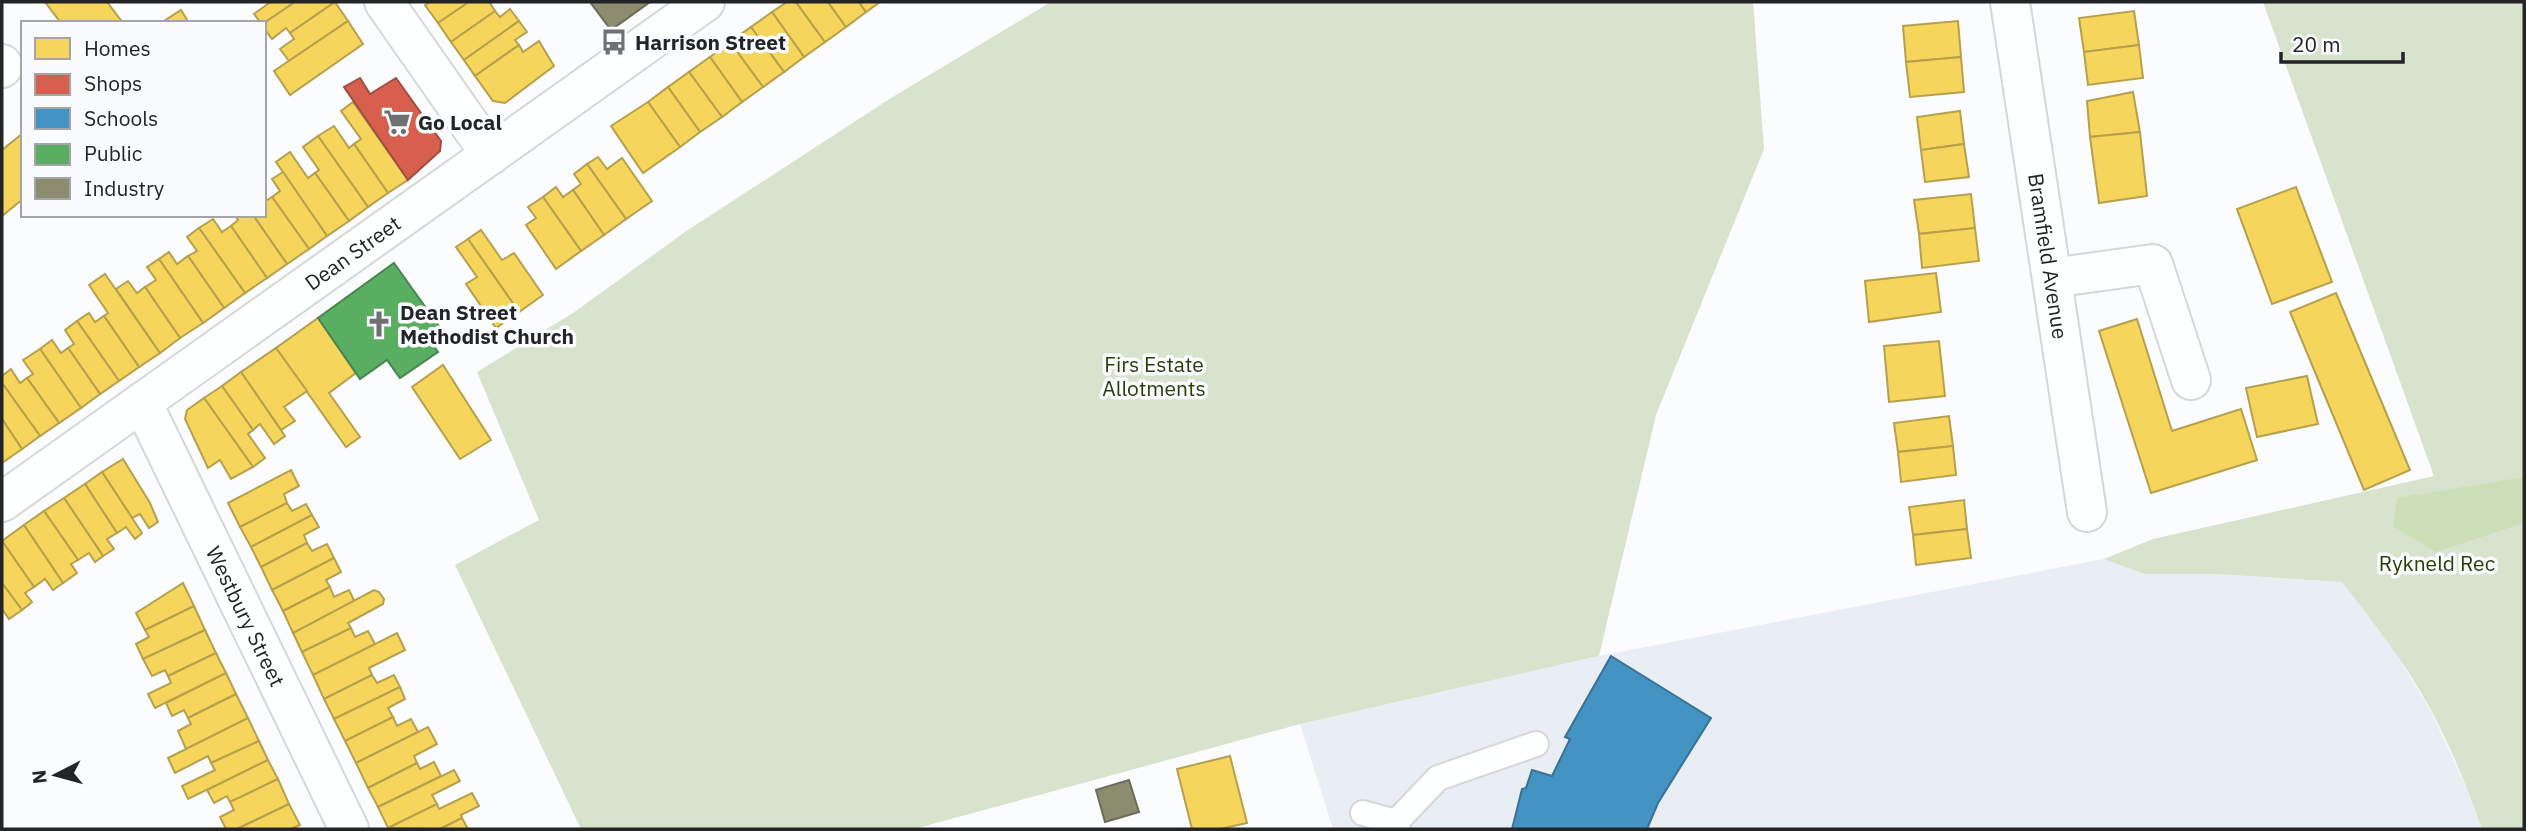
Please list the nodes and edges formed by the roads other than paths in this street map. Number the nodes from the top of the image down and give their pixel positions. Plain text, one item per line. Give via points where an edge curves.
1 (384, 2) edge
2 (705, 2) edge
3 (2010, 2) edge
4 (491, 155) junction
5 (2052, 278) junction
6 (2191, 380) dead end
7 (142, 402) junction
8 (2, 502) edge
9 (2087, 512) dead end
10 (1536, 744) dead end
11 (1363, 813) dead end
12 (1397, 826) edge
13 (349, 829) edge

1 - 4 street
2 - 4 street, Dean Street
3 - 5 street, Bramfield Avenue
4 - 7 street, Dean Street
5 - 6 street via 2153,264
5 - 9 street, Bramfield Avenue
7 - 8 street, Dean Street
7 - 13 street, Westbury Street
10 - 12 lane via 1438,778
11 - 12 lane

